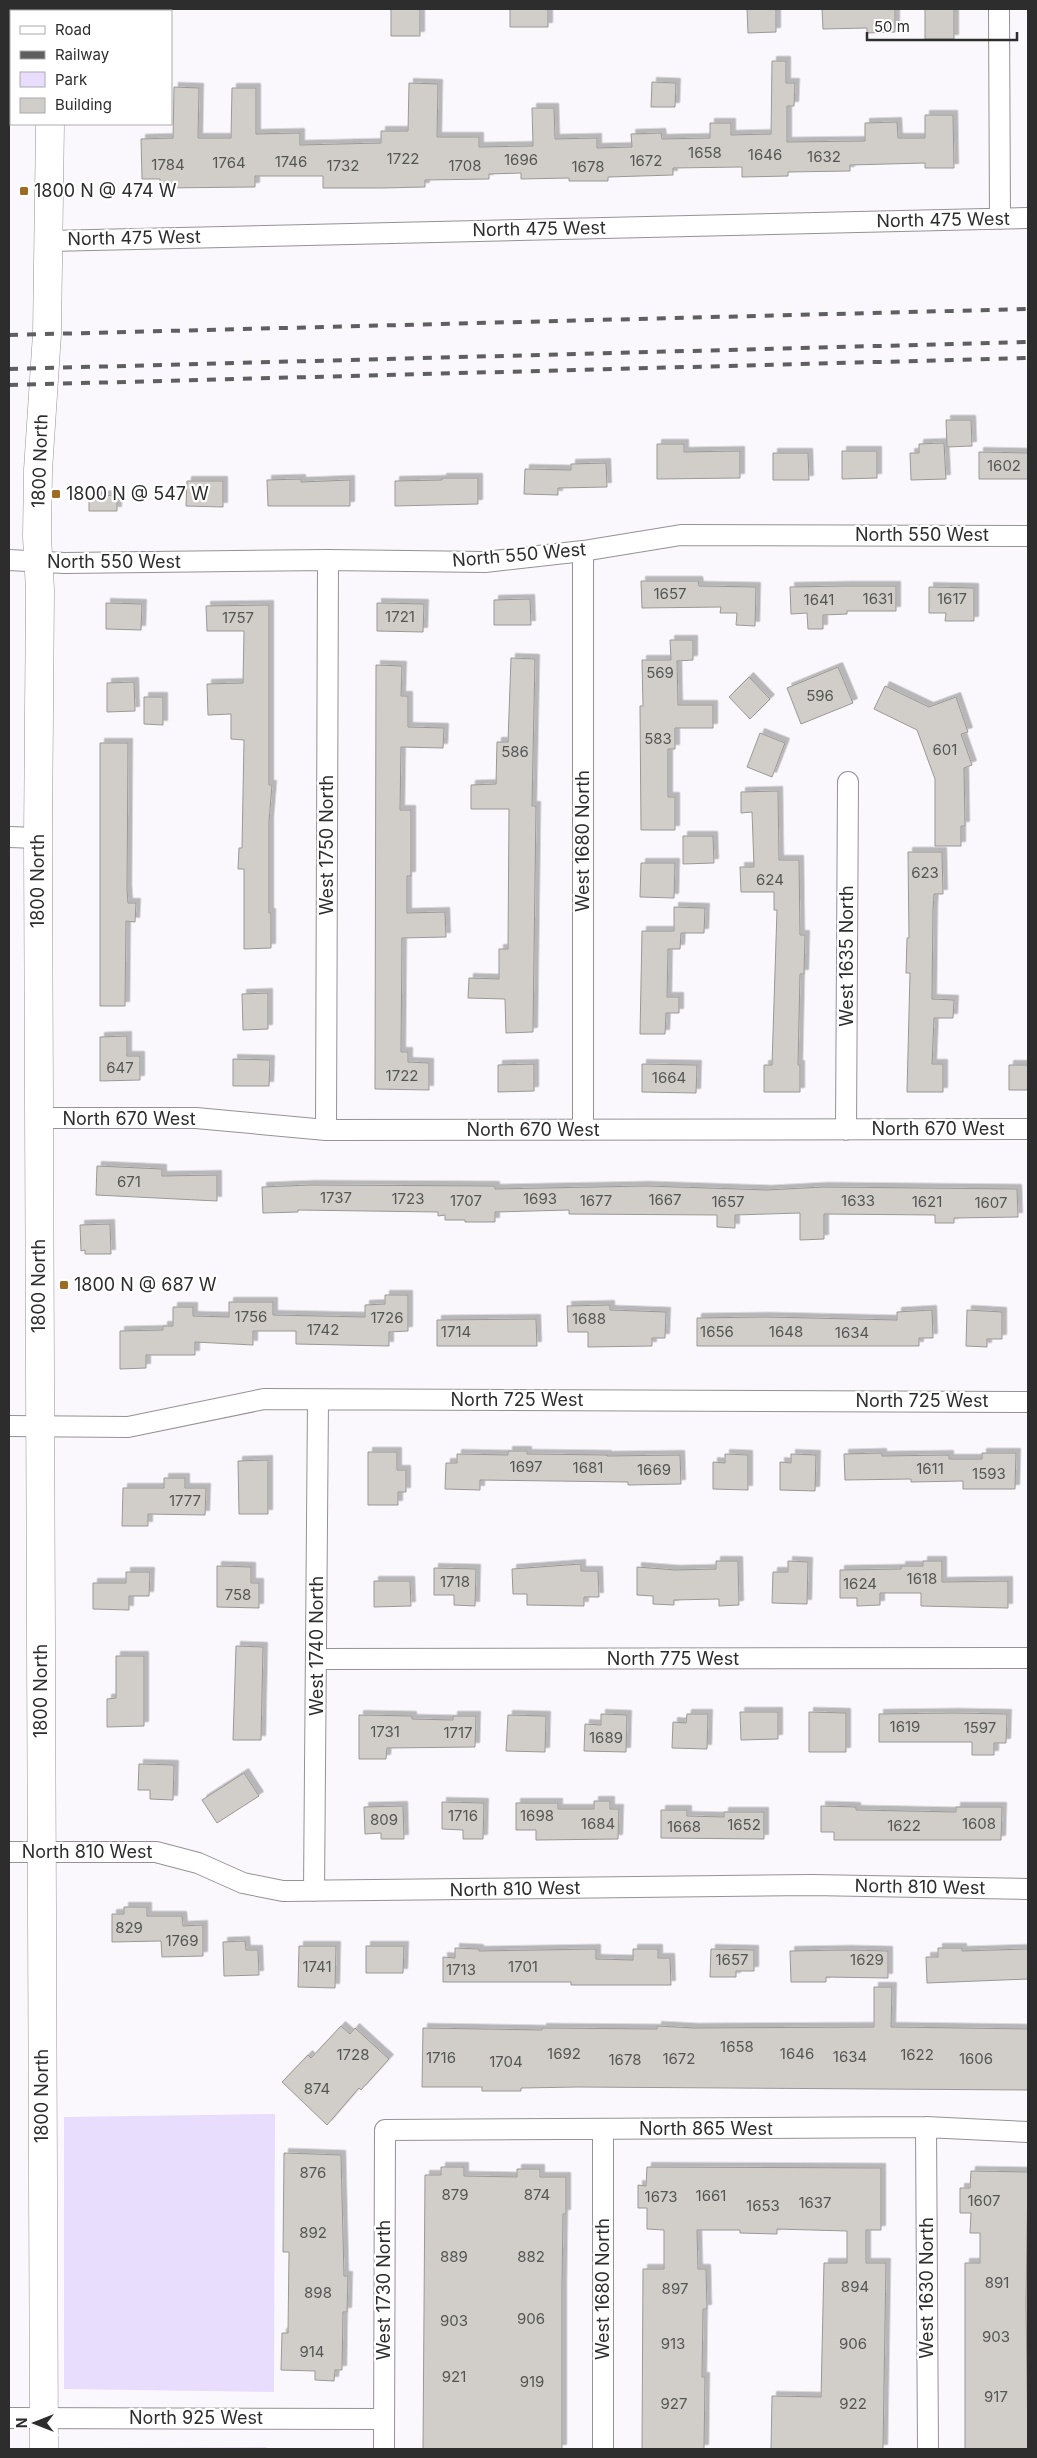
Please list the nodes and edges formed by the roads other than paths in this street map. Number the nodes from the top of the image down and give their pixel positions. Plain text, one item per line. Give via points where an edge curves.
1 (999, 9) edge
2 (50, 125) edge
3 (1028, 218) edge
4 (1000, 219) junction
5 (49, 241) junction
6 (1028, 536) edge
7 (583, 551) junction
8 (9, 560) edge
9 (328, 560) junction
10 (38, 562) junction
11 (848, 782) dead end
12 (9, 837) edge
13 (38, 838) junction
14 (39, 1118) junction
15 (1028, 1129) edge
16 (326, 1130) junction
17 (583, 1130) junction
18 (846, 1130) junction
19 (318, 1400) junction
20 (1028, 1402) edge
21 (9, 1426) edge
22 (40, 1426) junction
23 (1028, 1658) edge
24 (317, 1659) junction
25 (9, 1852) edge
26 (42, 1852) junction
27 (1028, 1889) edge
28 (314, 1891) junction
29 (926, 2127) junction
30 (603, 2129) junction
31 (385, 2130) joint
32 (1028, 2132) edge
33 (9, 2418) edge
34 (44, 2418) junction
35 (384, 2419) junction
36 (44, 2449) edge
37 (384, 2449) edge
38 (604, 2449) edge
39 (928, 2449) edge

1 - 4 street
2 - 5 main road, 1800 North
3 - 4 street, North 475 West
4 - 5 street, North 475 West
5 - 10 main road, 1800 North via 38,470
6 - 7 street, North 550 West via 681,535
7 - 9 street, North 550 West via 485,562
7 - 17 street, West 1680 North
8 - 10 street, North 550 West
9 - 10 street, North 550 West
9 - 16 street, West 1750 North
10 - 13 main road, 1800 North
11 - 18 street, West 1635 North
12 - 13 street
13 - 14 main road, 1800 North
14 - 16 street, North 670 West via 196,1118
14 - 22 main road, 1800 North
15 - 18 street, North 670 West
16 - 17 street, North 670 West
17 - 18 street, North 670 West
19 - 20 street, North 725 West
19 - 22 street, North 725 West via 264,1399 128,1428
19 - 24 street, West 1740 North
21 - 22 street, North 725 West
22 - 26 main road, 1800 North
23 - 24 street, North 775 West
24 - 28 street, West 1740 North
25 - 26 street, North 810 West
26 - 28 street, North 810 West via 156,1852 198,1863 243,1884 283,1891
26 - 34 main road, 1800 North
27 - 28 street, North 810 West via 812,1885
29 - 30 street, North 865 West
29 - 32 street, North 865 West
29 - 39 street, West 1630 North
30 - 31 street, North 865 West
30 - 38 street, West 1680 North
31 - 35 street, West 1730 North
33 - 34 street, North 925 West
34 - 35 street, North 925 West
34 - 36 main road, 1800 North
35 - 37 street, West 1730 North

